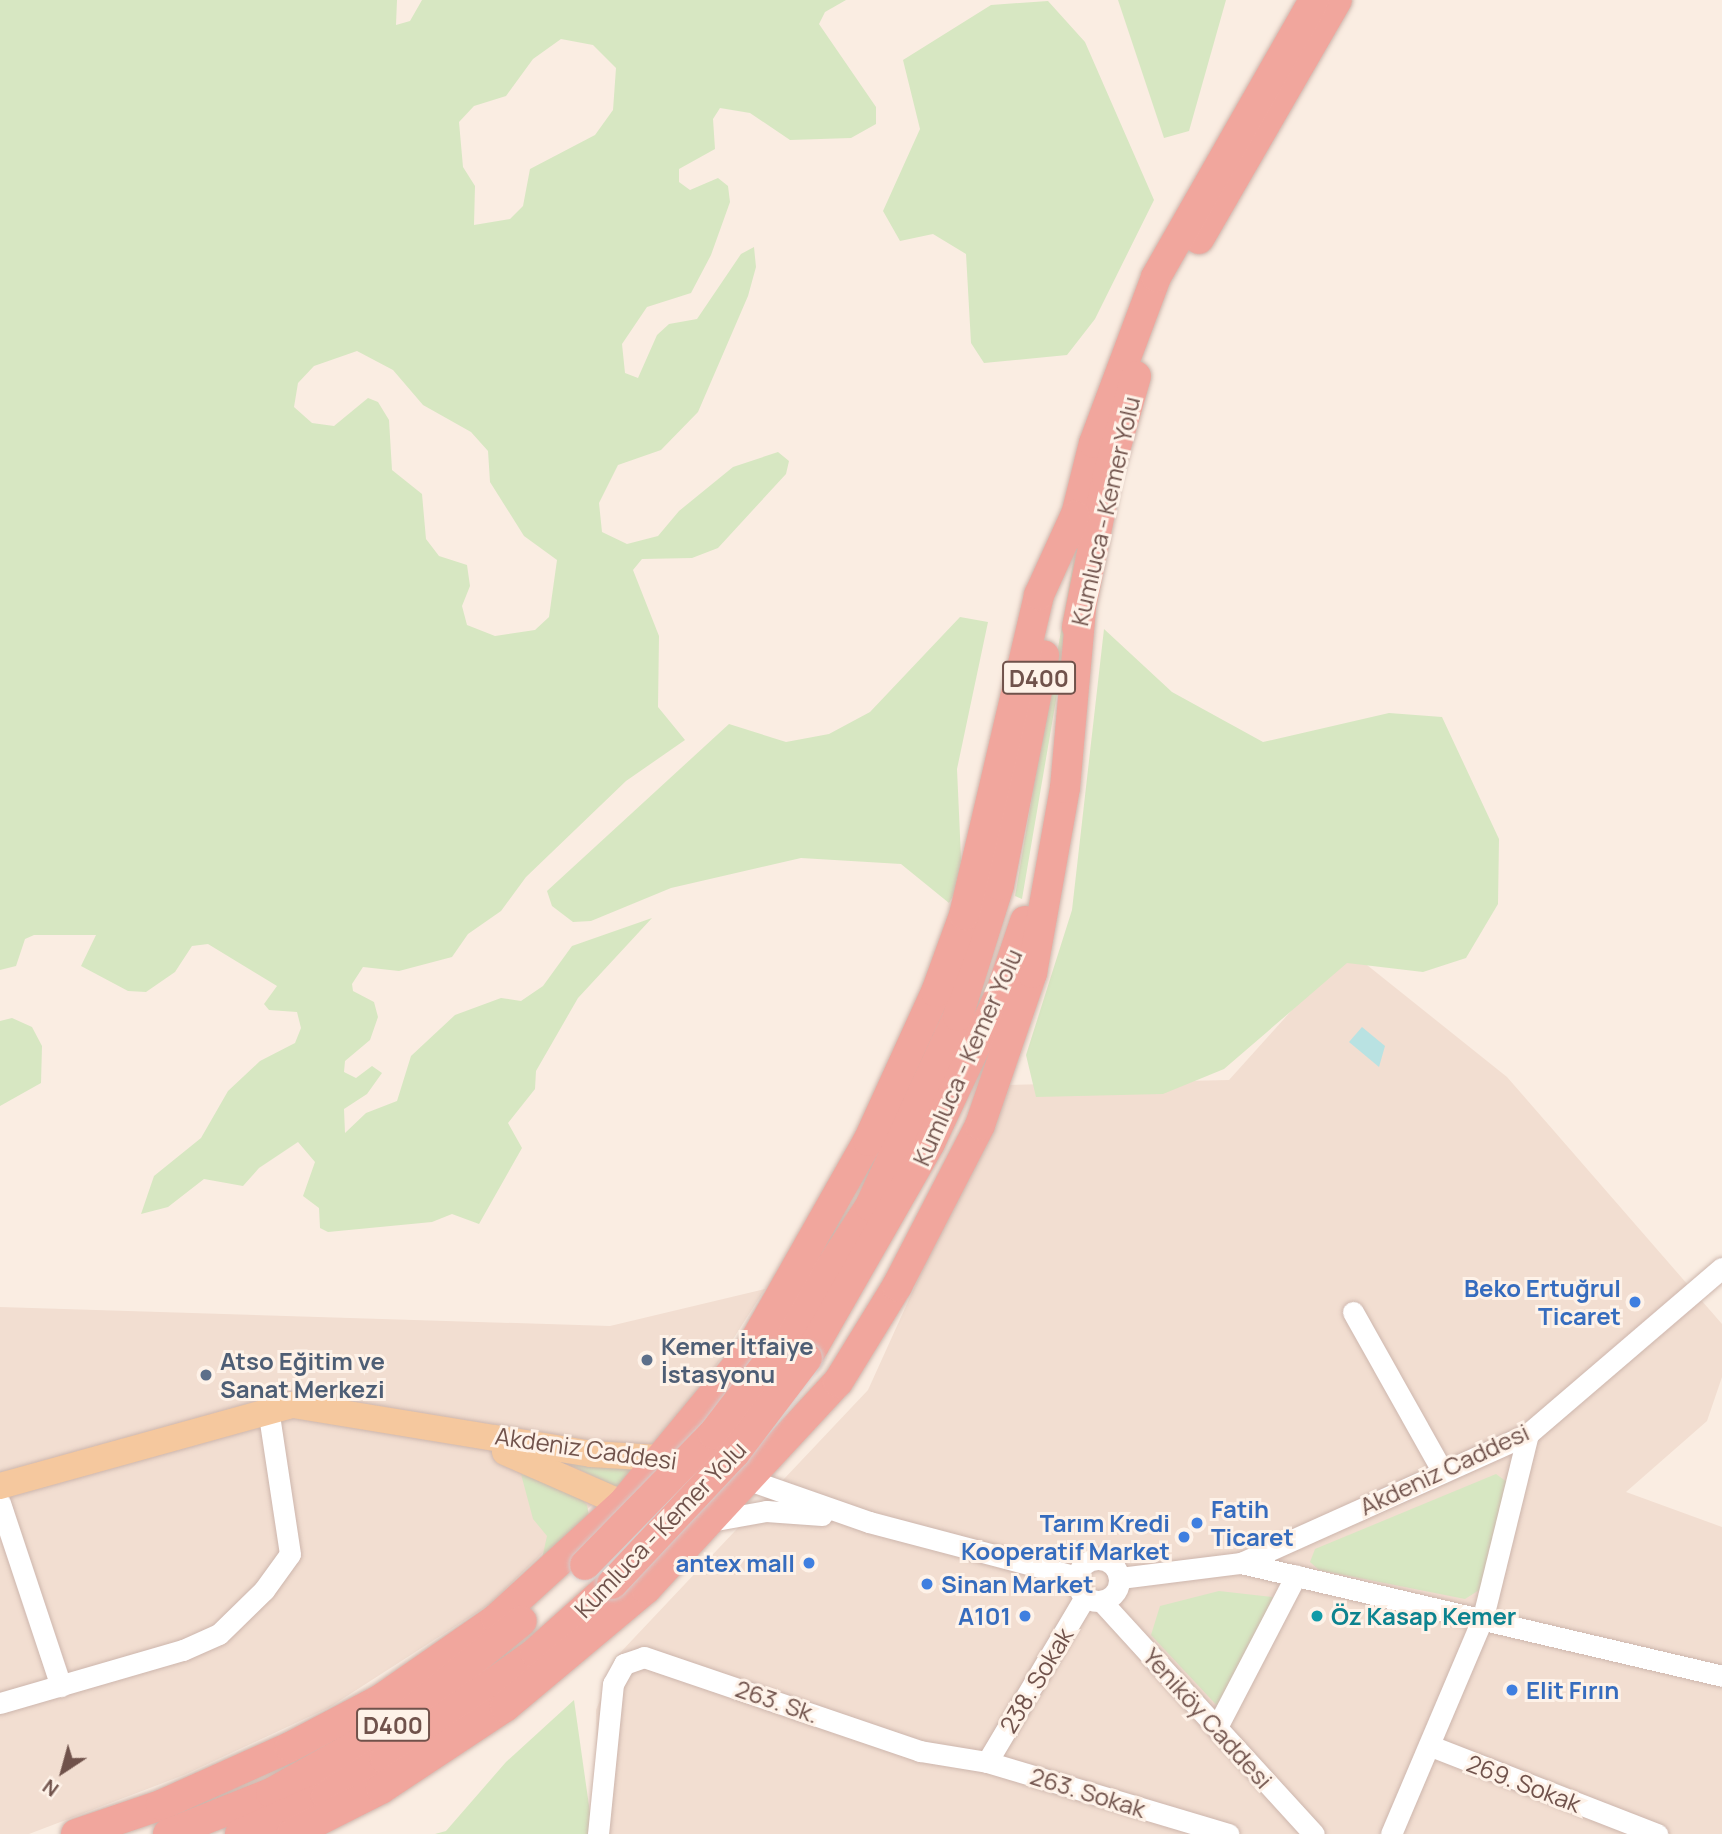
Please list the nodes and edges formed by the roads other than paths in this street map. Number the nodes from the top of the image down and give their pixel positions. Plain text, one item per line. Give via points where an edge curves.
1 (1314, 0) edge
2 (1336, 0) edge
3 (1075, 516) junction
4 (1081, 610) junction
5 (1722, 1268) edge
6 (1353, 1312) dead end
7 (268, 1408) junction
8 (421, 1423) junction
9 (1528, 1434) junction
10 (666, 1458) junction
11 (1441, 1469) junction
12 (752, 1481) junction
13 (0, 1486) edge
14 (0, 1503) edge
15 (623, 1503) junction
16 (716, 1520) junction
17 (869, 1522) junction
18 (1241, 1563) junction
19 (1296, 1575) junction
20 (1120, 1578) junction
21 (1088, 1592) junction
22 (1483, 1617) junction
23 (1722, 1676) edge
24 (61, 1686) junction
25 (0, 1703) edge
26 (1217, 1727) junction
27 (1431, 1746) junction
28 (987, 1762) junction
29 (1164, 1825) edge
30 (76, 1834) edge
31 (168, 1834) edge
32 (240, 1834) edge
33 (292, 1834) edge
34 (597, 1834) edge
35 (1229, 1834) edge
36 (1314, 1834) edge
37 (1391, 1834) edge
38 (1657, 1834) edge

1 - 3 highway, Kumluca - Kemer Yolu / D400 via 1156,277 1114,381
2 - 4 highway, Kumluca - Kemer Yolu / D400 via 1146,341 1107,478
3 - 10 highway, Kumluca - Kemer Yolu / D400 via 1039,595 967,901 936,992 868,1141 788,1286 749,1351
3 - 31 highway, Kumluca - Kemer Yolu / D400, bridge via 999,885 958,1016 870,1206 772,1357 704,1444 585,1565 401,1720 271,1793
4 - 12 highway via 1050,892 1032,973 980,1125 897,1286 838,1382
4 - 32 highway, Kumluca - Kemer Yolu / D400, bridge via 1015,957 886,1228 807,1358 735,1453 612,1584 535,1653 326,1796
5 - 9 street, Akdeniz Caddesi
6 - 11 street
7 - 8 main road, Akdeniz Caddesi via 293,1405
7 - 13 main road, Akdeniz Caddesi
7 - 24 street via 290,1553 264,1590 219,1634
8 - 10 main road, Akdeniz Caddesi via 591,1454
8 - 15 main road, Akdeniz Caddesi via 544,1465
9 - 11 street, Akdeniz Caddesi
9 - 22 street
10 - 12 main road, Akdeniz Caddesi
10 - 15 highway, Kumluca - Kemer Yolu / D400
11 - 18 street, Akdeniz Caddesi
12 - 16 highway
12 - 17 street, Akdeniz Caddesi
14 - 24 street
15 - 16 main road, Akdeniz Caddesi via 662,1521
15 - 30 highway, Kumluca - Kemer Yolu / D400 via 496,1619 382,1699 161,1805
16 - 17 street, Akdeniz Caddesi via 766,1511
16 - 33 highway via 646,1589 505,1707 381,1789
17 - 21 street, Akdeniz Caddesi
18 - 19 street
18 - 20 street, Akdeniz Caddesi
19 - 22 street
19 - 26 street
20 - 21 street, 238. Sokak via 1112,1597
20 - 21 street via 1099,1558 1088,1560
21 - 26 street, Yeniköy Caddesi
21 - 28 street, 238. Sokak
22 - 23 street
22 - 27 street
24 - 25 street
26 - 36 street, Yeniköy Caddesi
27 - 37 street
27 - 38 street, 269. Sokak
28 - 29 street, 263. Sokak
28 - 34 street, 263. Sk. via 920,1751 645,1657 616,1674 605,1718
29 - 35 street, 263. Sokak

